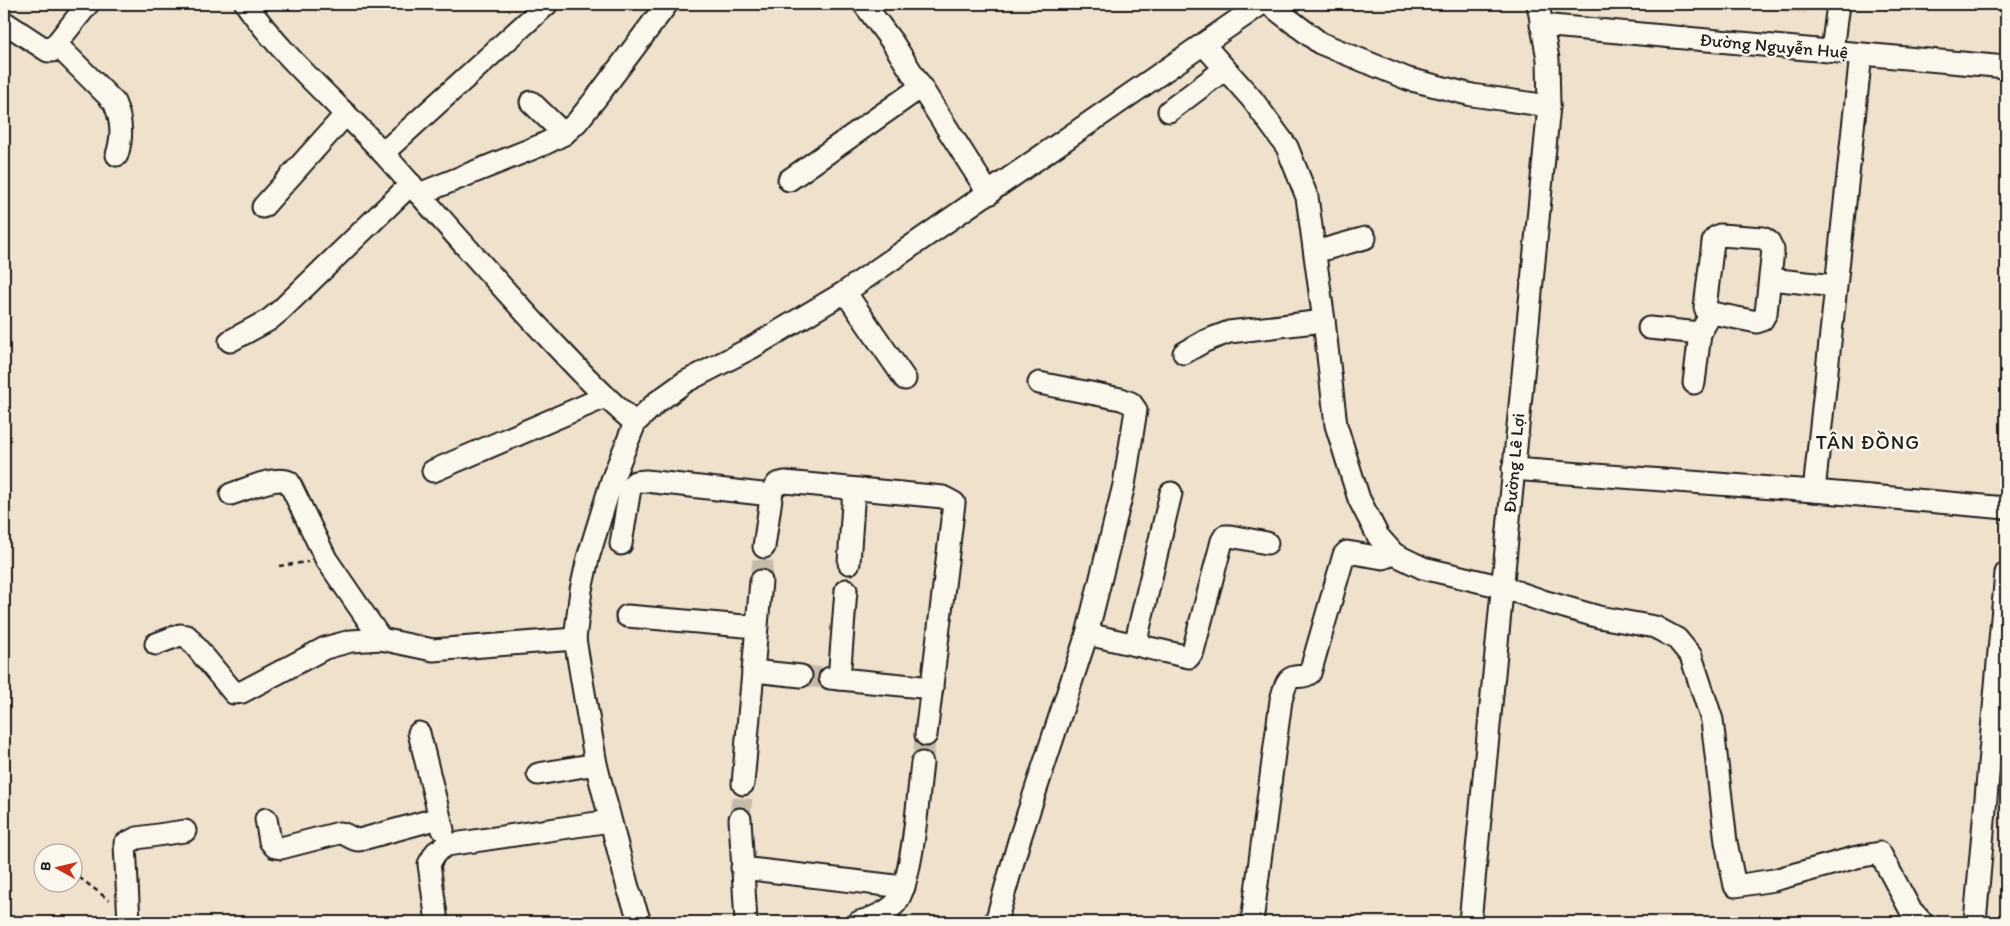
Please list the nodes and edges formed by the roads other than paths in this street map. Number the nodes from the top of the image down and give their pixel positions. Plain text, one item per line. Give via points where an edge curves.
1 (88, 4) edge
2 (246, 4) edge
3 (547, 4) edge
4 (667, 4) edge
5 (864, 4) edge
6 (1269, 4) edge
7 (1538, 4) edge
8 (1838, 4) edge
9 (1251, 7) edge
10 (4, 22) edge
11 (1541, 25) junction
12 (56, 44) junction
13 (1204, 45) junction
14 (1832, 51) junction
15 (1861, 54) junction
16 (2006, 67) edge
17 (1225, 69) junction
18 (921, 87) junction
19 (531, 102) dead end
20 (1549, 106) junction
21 (1168, 111) dead end
22 (346, 114) junction
23 (564, 134) junction
24 (383, 153) junction
25 (116, 154) dead end
26 (789, 180) dead end
27 (415, 189) junction
28 (989, 194) junction
29 (263, 207) dead end
30 (1365, 238) dead end
31 (1315, 252) junction
32 (1770, 279) junction
33 (1835, 286) junction
34 (846, 292) junction
35 (1711, 314) junction
36 (1324, 321) junction
37 (1649, 328) dead end
38 (1700, 334) junction
39 (230, 341) dead end
40 (1184, 353) dead end
41 (905, 379) dead end
42 (1039, 383) dead end
43 (1694, 384) dead end
44 (605, 398) junction
45 (635, 423) junction
46 (1513, 469) junction
47 (433, 471) dead end
48 (854, 489) junction
49 (1814, 491) junction
50 (1171, 493) dead end
51 (231, 494) dead end
52 (771, 494) junction
53 (2006, 508) edge
54 (1267, 543) dead end
55 (621, 544) dead end
56 (764, 547) tunnel mouth
57 (1394, 554) junction
58 (849, 563) dead end
59 (2006, 573) edge
60 (761, 581) tunnel mouth
61 (1503, 587) junction
62 (846, 590) dead end
63 (627, 616) dead end
64 (756, 627) junction
65 (1087, 634) junction
66 (381, 639) junction
67 (575, 639) junction
68 (156, 644) dead end
69 (1135, 645) junction
70 (753, 671) junction
71 (801, 676) tunnel mouth
72 (932, 688) junction
73 (419, 733) dead end
74 (926, 735) tunnel mouth
75 (596, 764) junction
76 (922, 764) tunnel mouth
77 (538, 774) dead end
78 (743, 784) tunnel mouth
79 (439, 818) junction
80 (266, 819) dead end
81 (740, 819) tunnel mouth
82 (610, 821) junction
83 (185, 831) dead end
84 (447, 845) junction
85 (742, 868) junction
86 (904, 887) junction
87 (128, 919) edge
88 (437, 922) edge
89 (640, 922) edge
90 (746, 922) edge
91 (860, 922) edge
92 (996, 922) edge
93 (1252, 922) edge
94 (1470, 922) edge
95 (1922, 922) edge
96 (1975, 922) edge

1 - 12 street
2 - 22 street via 291,60
3 - 24 street
4 - 23 street via 589,108
5 - 18 street
6 - 20 street via 1320,43 1408,79 1472,95
7 - 11 street, Đường Lê Lợi
8 - 14 street
9 - 13 street
10 - 12 street via 48,51 52,51
11 - 14 street, Đường Nguyễn Huệ
11 - 20 street, Đường Lê Lợi via 1548,59
12 - 25 street via 114,102 121,129
13 - 17 street
13 - 28 street
14 - 15 street, Đường Nguyễn Huệ
15 - 16 street, Đường Nguyễn Huệ
15 - 33 street
17 - 21 street
17 - 31 street via 1287,147 1307,197
18 - 26 street
18 - 28 street
19 - 23 street
20 - 46 street, Đường Lê Lợi
22 - 24 street
22 - 29 street
23 - 27 street
24 - 27 street
27 - 39 street via 269,320
27 - 44 street via 513,301
28 - 34 street
30 - 31 street
31 - 36 street
32 - 33 street
32 - 35 street via 1766,313 1762,320 1757,322
32 - 35 street via 1773,250 1769,242 1763,238 1716,237 1705,307
33 - 49 street
34 - 41 street
34 - 45 street via 685,382
35 - 38 street
36 - 40 street via 1229,332
36 - 57 street via 1336,425 1359,499 1378,536
37 - 38 street
38 - 43 street
42 - 65 street via 1121,399 1132,403 1136,410 1124,485
44 - 45 street
44 - 47 street
45 - 67 street via 612,480 588,558 580,590
46 - 49 street
46 - 61 street, Đường Lê Lợi
48 - 52 street via 785,482 777,484
48 - 58 street
48 - 72 street via 943,497 954,503
49 - 53 street
50 - 69 street
51 - 66 street via 275,480 289,482 326,559
52 - 55 street via 635,482 630,488
52 - 56 street
54 - 69 street via 1225,536 1189,657
57 - 61 street via 1423,568
57 - 93 street via 1383,558 1347,552 1344,555 1310,673 1288,681 1281,700
59 - 96 street
60 - 64 street
61 - 94 street, Đường Lê Lợi
61 - 95 street via 1599,617 1655,627 1677,639 1691,656 1712,720 1726,842 1735,886 1774,880 1857,856 1880,853 1910,909
62 - 72 street via 835,679
63 - 64 street
64 - 70 street
65 - 69 street
65 - 92 street
66 - 67 street via 433,650
66 - 68 street via 326,648 242,692 234,693 187,636 180,635
67 - 75 street
70 - 71 street
70 - 78 street
72 - 74 street
73 - 79 street
75 - 77 street
75 - 82 street
76 - 86 street
79 - 80 street via 359,840 339,833 282,848 274,847 270,841
79 - 84 street
81 - 85 street
82 - 84 street
82 - 89 street
83 - 87 street via 137,838 125,844
84 - 88 street via 436,852 429,864
85 - 86 street
85 - 90 street
86 - 91 street via 894,905

